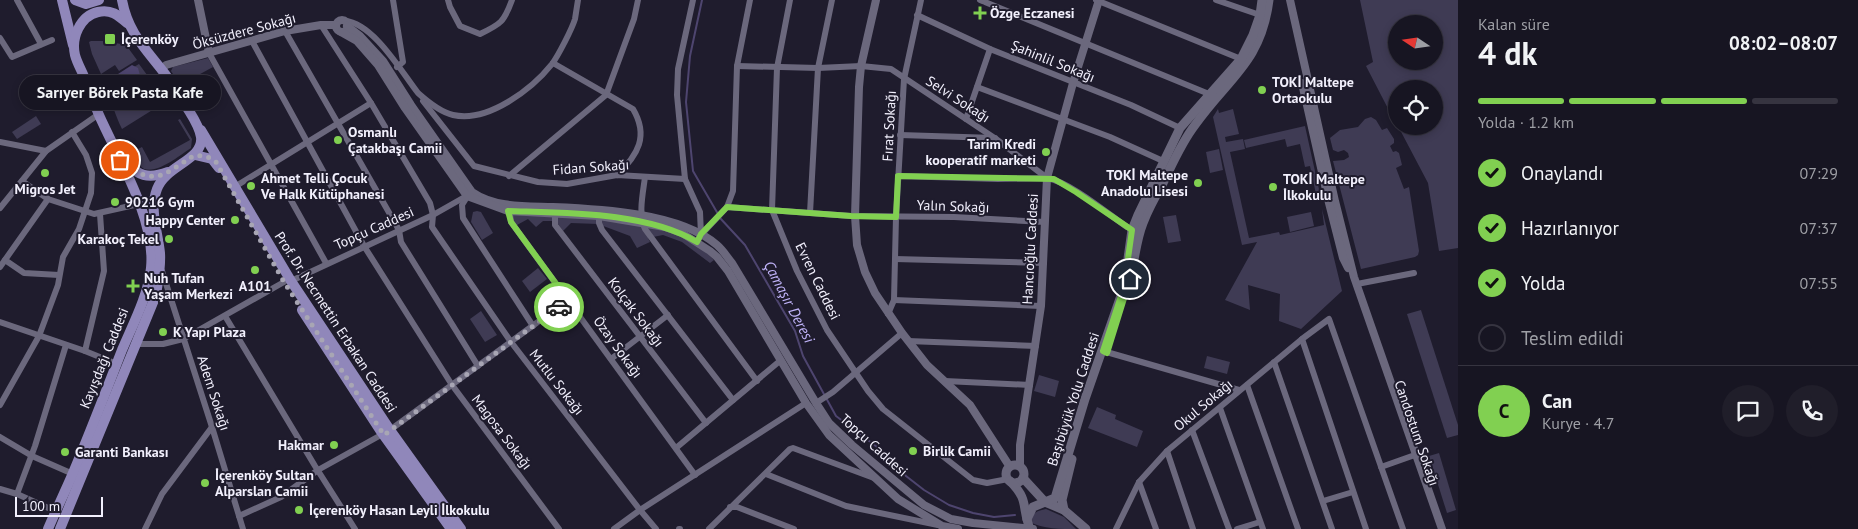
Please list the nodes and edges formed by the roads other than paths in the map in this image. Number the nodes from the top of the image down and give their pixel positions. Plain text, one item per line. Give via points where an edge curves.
1 (17, 0) edge
2 (62, 0) edge
3 (76, 0) edge
4 (99, 0) edge
5 (122, 0) edge
6 (198, 0) edge
7 (393, 0) edge
8 (448, 0) edge
9 (512, 0) edge
10 (578, 0) edge
11 (638, 0) edge
12 (693, 0) edge
13 (750, 0) edge
14 (790, 0) edge
15 (832, 0) edge
16 (876, 0) edge
17 (921, 0) edge
18 (980, 0) edge
19 (1098, 0) edge
20 (1216, 0) edge
21 (1285, 0) edge
22 (1268, 1) edge
23 (917, 14) junction
24 (1260, 16) junction
25 (128, 23) junction
26 (346, 23) junction
27 (321, 25) junction
28 (338, 28) junction
29 (285, 32) junction
30 (0, 38) edge
31 (52, 40) dead end
32 (252, 41) junction
33 (41, 44) junction
34 (1086, 44) junction
35 (990, 49) junction
36 (209, 53) junction
37 (75, 54) junction
38 (1241, 59) junction
39 (553, 63) junction
40 (736, 66) junction
41 (861, 66) junction
42 (397, 67) junction
43 (777, 68) junction
44 (818, 68) junction
45 (162, 70) junction
46 (904, 79) junction
47 (1073, 82) junction
48 (977, 87) junction
49 (418, 93) junction
50 (1209, 94) junction
51 (606, 95) junction
52 (371, 103) junction
53 (99, 114) junction
54 (966, 119) junction
55 (1062, 120) junction
56 (197, 124) junction
57 (338, 124) junction
58 (1180, 128) junction
59 (72, 132) junction
60 (900, 134) junction
61 (996, 138) junction
62 (0, 142) edge
63 (307, 142) junction
64 (46, 151) junction
65 (195, 155) junction
66 (120, 160) junction
67 (1163, 161) junction
68 (271, 164) junction
69 (168, 172) junction
70 (617, 175) junction
71 (509, 176) junction
72 (898, 176) junction
73 (645, 177) junction
74 (1047, 178) junction
75 (685, 179) junction
76 (22, 181) junction
77 (236, 186) junction
78 (469, 194) junction
79 (48, 199) junction
80 (139, 204) junction
81 (727, 207) junction
82 (0, 208) edge
83 (509, 208) junction
84 (554, 210) junction
85 (772, 210) junction
86 (85, 212) junction
87 (810, 213) junction
88 (100, 214) junction
89 (599, 214) junction
90 (433, 215) junction
91 (855, 216) junction
92 (896, 217) junction
93 (642, 219) junction
94 (1045, 222) junction
95 (399, 230) junction
96 (1136, 231) junction
97 (699, 238) junction
98 (364, 246) junction
99 (895, 259) junction
100 (5, 260) junction
101 (326, 263) junction
102 (1044, 263) junction
103 (160, 266) junction
104 (0, 267) edge
105 (1414, 273) dead end
106 (59, 275) junction
107 (288, 281) junction
108 (1355, 281) junction
109 (568, 300) junction
110 (894, 300) junction
111 (1041, 306) junction
112 (888, 314) junction
113 (668, 315) junction
114 (225, 316) junction
115 (1, 324) edge
116 (533, 326) junction
117 (902, 333) junction
118 (39, 336) junction
119 (638, 336) junction
120 (183, 339) junction
121 (1302, 339) junction
122 (908, 341) junction
123 (511, 342) junction
124 (136, 344) junction
125 (1377, 344) junction
126 (66, 345) junction
127 (1036, 346) junction
128 (85, 351) junction
129 (1105, 352) junction
130 (611, 359) junction
131 (781, 360) junction
132 (1274, 362) junction
133 (116, 364) junction
134 (478, 366) junction
135 (855, 372) junction
136 (757, 381) junction
137 (945, 381) junction
138 (452, 385) junction
139 (1030, 385) junction
140 (1247, 385) junction
141 (1240, 390) junction
142 (733, 400) junction
143 (818, 402) junction
144 (806, 403) junction
145 (0, 405) edge
146 (1220, 408) junction
147 (706, 424) junction
148 (212, 426) junction
149 (1192, 430) junction
150 (387, 432) junction
151 (0, 437) edge
152 (676, 448) junction
153 (1167, 451) junction
154 (32, 456) junction
155 (1412, 456) junction
156 (1381, 468) junction
157 (318, 470) junction
158 (1011, 472) junction
159 (72, 474) junction
160 (766, 474) junction
161 (695, 475) junction
162 (874, 478) junction
163 (1024, 478) junction
164 (1139, 482) junction
165 (0, 489) edge
166 (1353, 492) junction
167 (17, 494) junction
168 (1323, 501) junction
169 (1045, 502) junction
170 (730, 507) junction
171 (640, 510) junction
172 (1064, 510) junction
173 (55, 511) junction
174 (239, 516) junction
175 (1260, 522) junction
176 (942, 526) junction
177 (1030, 526) edge
178 (55, 528) edge
179 (144, 529) edge
180 (243, 529) edge
181 (356, 529) edge
182 (451, 529) edge
183 (461, 529) edge
184 (559, 529) edge
185 (614, 529) edge
186 (656, 529) edge
187 (709, 529) edge
188 (794, 529) edge
189 (958, 529) edge
190 (1086, 529) edge
191 (1116, 529) edge
192 (1156, 529) edge
193 (1193, 529) edge
194 (1229, 529) edge
195 (1237, 529) edge
196 (1263, 529) edge
197 (1298, 529) edge
198 (1332, 529) edge
199 (1366, 529) edge
200 (1403, 529) edge
201 (1436, 529) edge
202 (1442, 529) edge

1 - 33 street
2 - 37 main road
3 - 4 main road via 86,4
5 - 25 main road
6 - 36 street
7 - 42 street via 403,62
8 - 9 street via 460,26 480,34 500,24
10 - 39 street via 574,20
11 - 51 street
12 - 75 street via 678,69 677,95
13 - 40 street
14 - 43 street, Evren Caddesi
15 - 44 street
16 - 41 street
17 - 23 street, Fırat Sokağı
18 - 34 street
19 - 34 street, Hancıoğlu Caddesi
19 - 38 street
20 - 24 street
21 - 108 street via 1329,203 1343,258
22 - 24 main road, Başıbüyük Yolu Caddesi
22 - 96 main road, Başıbüyük Yolu Caddesi via 1267,18 1255,50 1186,138
23 - 35 street, Şahinlil Sokağı
23 - 46 street, Fırat Sokağı
24 - 38 main road, Başıbüyük Yolu Caddesi
25 - 37 main road via 115,12 93,13 82,21 78,29
25 - 45 main road via 147,54
26 - 28 street via 345,31
26 - 42 street via 352,21 370,32
26 - 78 street via 383,61
27 - 28 street, Öksüzdere Sokağı
27 - 29 street, Öksüzdere Sokağı
27 - 52 street, Mutlu Sokağı
28 - 78 street via 357,41 378,64 405,108
29 - 32 street, Öksüzdere Sokağı
29 - 57 street
30 - 33 street via 12,57
31 - 33 street
32 - 36 street, Öksüzdere Sokağı
32 - 63 street, Magosa Sokağı
34 - 47 street, Hancıoğlu Caddesi
34 - 50 street
35 - 47 street, Şahinlil Sokağı
35 - 48 street
36 - 45 street, Öksüzdere Sokağı via 166,65
36 - 68 street
37 - 53 main road
38 - 50 main road, Başıbüyük Yolu Caddesi
39 - 49 street via 512,100 476,115 452,115
39 - 51 street
40 - 43 street, Selvi Sokağı
40 - 81 street via 733,190
41 - 44 street, Selvi Sokağı
41 - 46 street, Selvi Sokağı via 891,69
41 - 91 street
42 - 49 street
43 - 44 street, Selvi Sokağı
43 - 85 street, Evren Caddesi
44 - 87 street
45 - 56 main road
46 - 54 street, Selvi Sokağı
46 - 60 street, Fırat Sokağı
47 - 55 street, Hancıoğlu Caddesi
47 - 58 street, Şahinlil Sokağı
48 - 54 street
48 - 55 street
49 - 71 street, Fidan Sokağı via 474,166
50 - 58 main road, Başıbüyük Yolu Caddesi
51 - 70 street via 633,109 640,121 638,150
51 - 71 street
52 - 57 street
52 - 90 street, Mutlu Sokağı via 430,203
53 - 59 street
53 - 66 main road
54 - 61 street, Selvi Sokağı
55 - 67 street
55 - 74 street, Hancıoğlu Caddesi
56 - 65 main road via 201,144
56 - 77 main road, Prof. Dr. Necmettin Erbakan Caddesi
57 - 63 street
57 - 95 street
58 - 67 main road, Başıbüyük Yolu Caddesi
59 - 64 street
59 - 86 street via 92,173 91,193
60 - 61 street
60 - 72 street, Fırat Sokağı
61 - 74 street, Selvi Sokağı
62 - 64 street
63 - 68 street
63 - 98 street, Magosa Sokağı
64 - 76 street
65 - 69 main road, Kayışdağı Caddesi
65 - 107 main road, Prof. Dr. Necmettin Erbakan Caddesi via 216,162
66 - 69 main road, Kayışdağı Caddesi via 146,176
66 - 80 main road, Kayışdağı Caddesi
67 - 96 main road, Başıbüyük Yolu Caddesi
68 - 77 street
68 - 101 street
69 - 103 main road, Kayışdağı Caddesi via 160,180 153,209
70 - 71 street, Fidan Sokağı via 567,184
70 - 73 street, Fidan Sokağı
72 - 74 street
72 - 92 street, Fırat Sokağı
73 - 75 street, Fidan Sokağı
73 - 93 street
74 - 94 street, Hancıoğlu Caddesi
74 - 96 street, Selvi Sokağı via 1076,192
75 - 97 street via 700,212
76 - 79 street
76 - 82 street
77 - 107 main road, Prof. Dr. Necmettin Erbakan Caddesi
78 - 83 street, Topçu Caddesi via 474,200
78 - 90 street, Topçu Caddesi
78 - 116 street via 462,205 463,218
79 - 86 street
79 - 100 street
80 - 88 street
80 - 133 main road, Kayışdağı Caddesi via 150,249 150,276
81 - 85 street, Yalın Sokağı
81 - 97 street
83 - 84 street, Topçu Caddesi
83 - 109 street, Özay Sokağı via 511,222
84 - 89 street, Topçu Caddesi
84 - 119 street, Kolçak Sokağı via 555,225
85 - 87 street, Yalın Sokağı
85 - 135 street, Evren Caddesi via 827,330
86 - 88 street
86 - 106 street via 63,257
87 - 91 street, Yalın Sokağı
88 - 128 street via 104,271
89 - 93 street, Topçu Caddesi
89 - 113 street via 602,230
90 - 95 street, Topçu Caddesi
90 - 123 street, Mutlu Sokağı via 432,227
91 - 92 street, Yalın Sokağı
91 - 112 street via 857,245 865,272
92 - 94 street, Yalın Sokağı
92 - 99 street, Fırat Sokağı
93 - 97 street, Topçu Caddesi
93 - 136 street via 645,229
94 - 102 street, Hancıoğlu Caddesi
95 - 98 street, Topçu Caddesi
95 - 134 street via 401,242
96 - 129 main road, Başıbüyük Yolu Caddesi via 1128,289
97 - 131 street, Topçu Caddesi via 728,271
97 - 143 street, Topçu Caddesi via 716,244 732,263
98 - 101 street, Topçu Caddesi
98 - 138 street, Magosa Sokağı
99 - 102 street
99 - 110 street, Fırat Sokağı
100 - 104 street
100 - 106 street via 24,273
101 - 107 street, Topçu Caddesi
102 - 111 street, Hancıoğlu Caddesi
103 - 120 street, Adem Sokağı
103 - 124 main road, Kayışdağı Caddesi via 156,295
105 - 108 street
106 - 118 street
107 - 114 street, Topçu Caddesi
107 - 150 main road, Prof. Dr. Necmettin Erbakan Caddesi
108 - 125 street
109 - 116 street
109 - 130 street, Özay Sokağı
110 - 111 street
110 - 112 street, Fırat Sokağı
111 - 127 street, Hancıoğlu Caddesi
112 - 117 street
113 - 119 street
113 - 142 street
114 - 120 street, Topçu Caddesi
114 - 157 street
115 - 118 street
116 - 123 street
117 - 122 street
117 - 135 street
118 - 126 street
118 - 145 street
119 - 130 street
119 - 147 street, Kolçak Sokağı
120 - 124 street, Topçu Caddesi via 163,344
120 - 148 street, Adem Sokağı
121 - 132 street, Okul Sokağı
121 - 156 street, Okul Sokağı via 1329,319
121 - 166 street
122 - 127 street
122 - 137 street
123 - 134 street
123 - 171 street, Mutlu Sokağı
124 - 178 main road, Kayışdağı Caddesi
125 - 155 street, Candostum Sokağı via 1379,359
125 - 202 street
126 - 128 street
126 - 154 street
127 - 139 street, Hancıoğlu Caddesi
128 - 133 street
129 - 141 street
129 - 169 main road, Başıbüyük Yolu Caddesi via 1085,399 1055,498
129 - 172 main road, Başıbüyük Yolu Caddesi via 1077,440 1062,500
130 - 152 street, Özay Sokağı
131 - 136 street
131 - 144 street, Topçu Caddesi
132 - 140 street, Okul Sokağı
132 - 168 street
133 - 159 main road, Kayışdağı Caddesi
134 - 138 street
135 - 143 street
135 - 158 street, Evren Caddesi via 883,409 973,480 987,483
136 - 142 street
137 - 139 street
137 - 158 street via 970,406
138 - 150 street
138 - 184 street, Magosa Sokağı
139 - 158 street, Hancıoğlu Caddesi via 1020,445
140 - 141 street, Okul Sokağı
140 - 197 street
141 - 146 street, Okul Sokağı
142 - 147 street
143 - 177 street, Topçu Caddesi via 829,423 924,505 951,519
144 - 161 street
144 - 162 street, Topçu Caddesi via 829,435
146 - 149 street, Okul Sokağı
146 - 175 street
147 - 152 street
148 - 174 street, Adem Sokağı
148 - 179 street via 162,494
149 - 153 street, Okul Sokağı
149 - 194 street
150 - 157 street
150 - 182 main road, Prof. Dr. Necmettin Erbakan Caddesi
150 - 183 main road, Prof. Dr. Necmettin Erbakan Caddesi
151 - 154 street
152 - 161 street, Özay Sokağı
153 - 164 street, Okul Sokağı
153 - 193 street
154 - 159 street
154 - 167 street
155 - 156 street
155 - 201 street, Candostum Sokağı
156 - 200 street
157 - 174 street via 281,497
157 - 181 street
158 - 163 main road via 1024,472
158 - 163 main road via 1018,483
158 - 177 main road via 1025,502
159 - 173 main road, Kayışdağı Caddesi
160 - 162 street via 793,448
160 - 170 street
160 - 176 street via 846,506
161 - 171 street
162 - 176 street, Topçu Caddesi via 898,499
163 - 169 main road
164 - 191 street, Okul Sokağı
164 - 192 street
165 - 167 street
166 - 168 street
166 - 199 street
167 - 173 street
168 - 198 street
169 - 172 main road
169 - 177 main road, Başıbüyük Yolu Caddesi via 1033,507
170 - 187 street
170 - 188 street
171 - 185 street
171 - 186 street, Mutlu Sokağı
172 - 190 main road
173 - 178 main road, Kayışdağı Caddesi
174 - 180 street, Adem Sokağı
175 - 195 street
175 - 196 street
176 - 189 street, Topçu Caddesi

